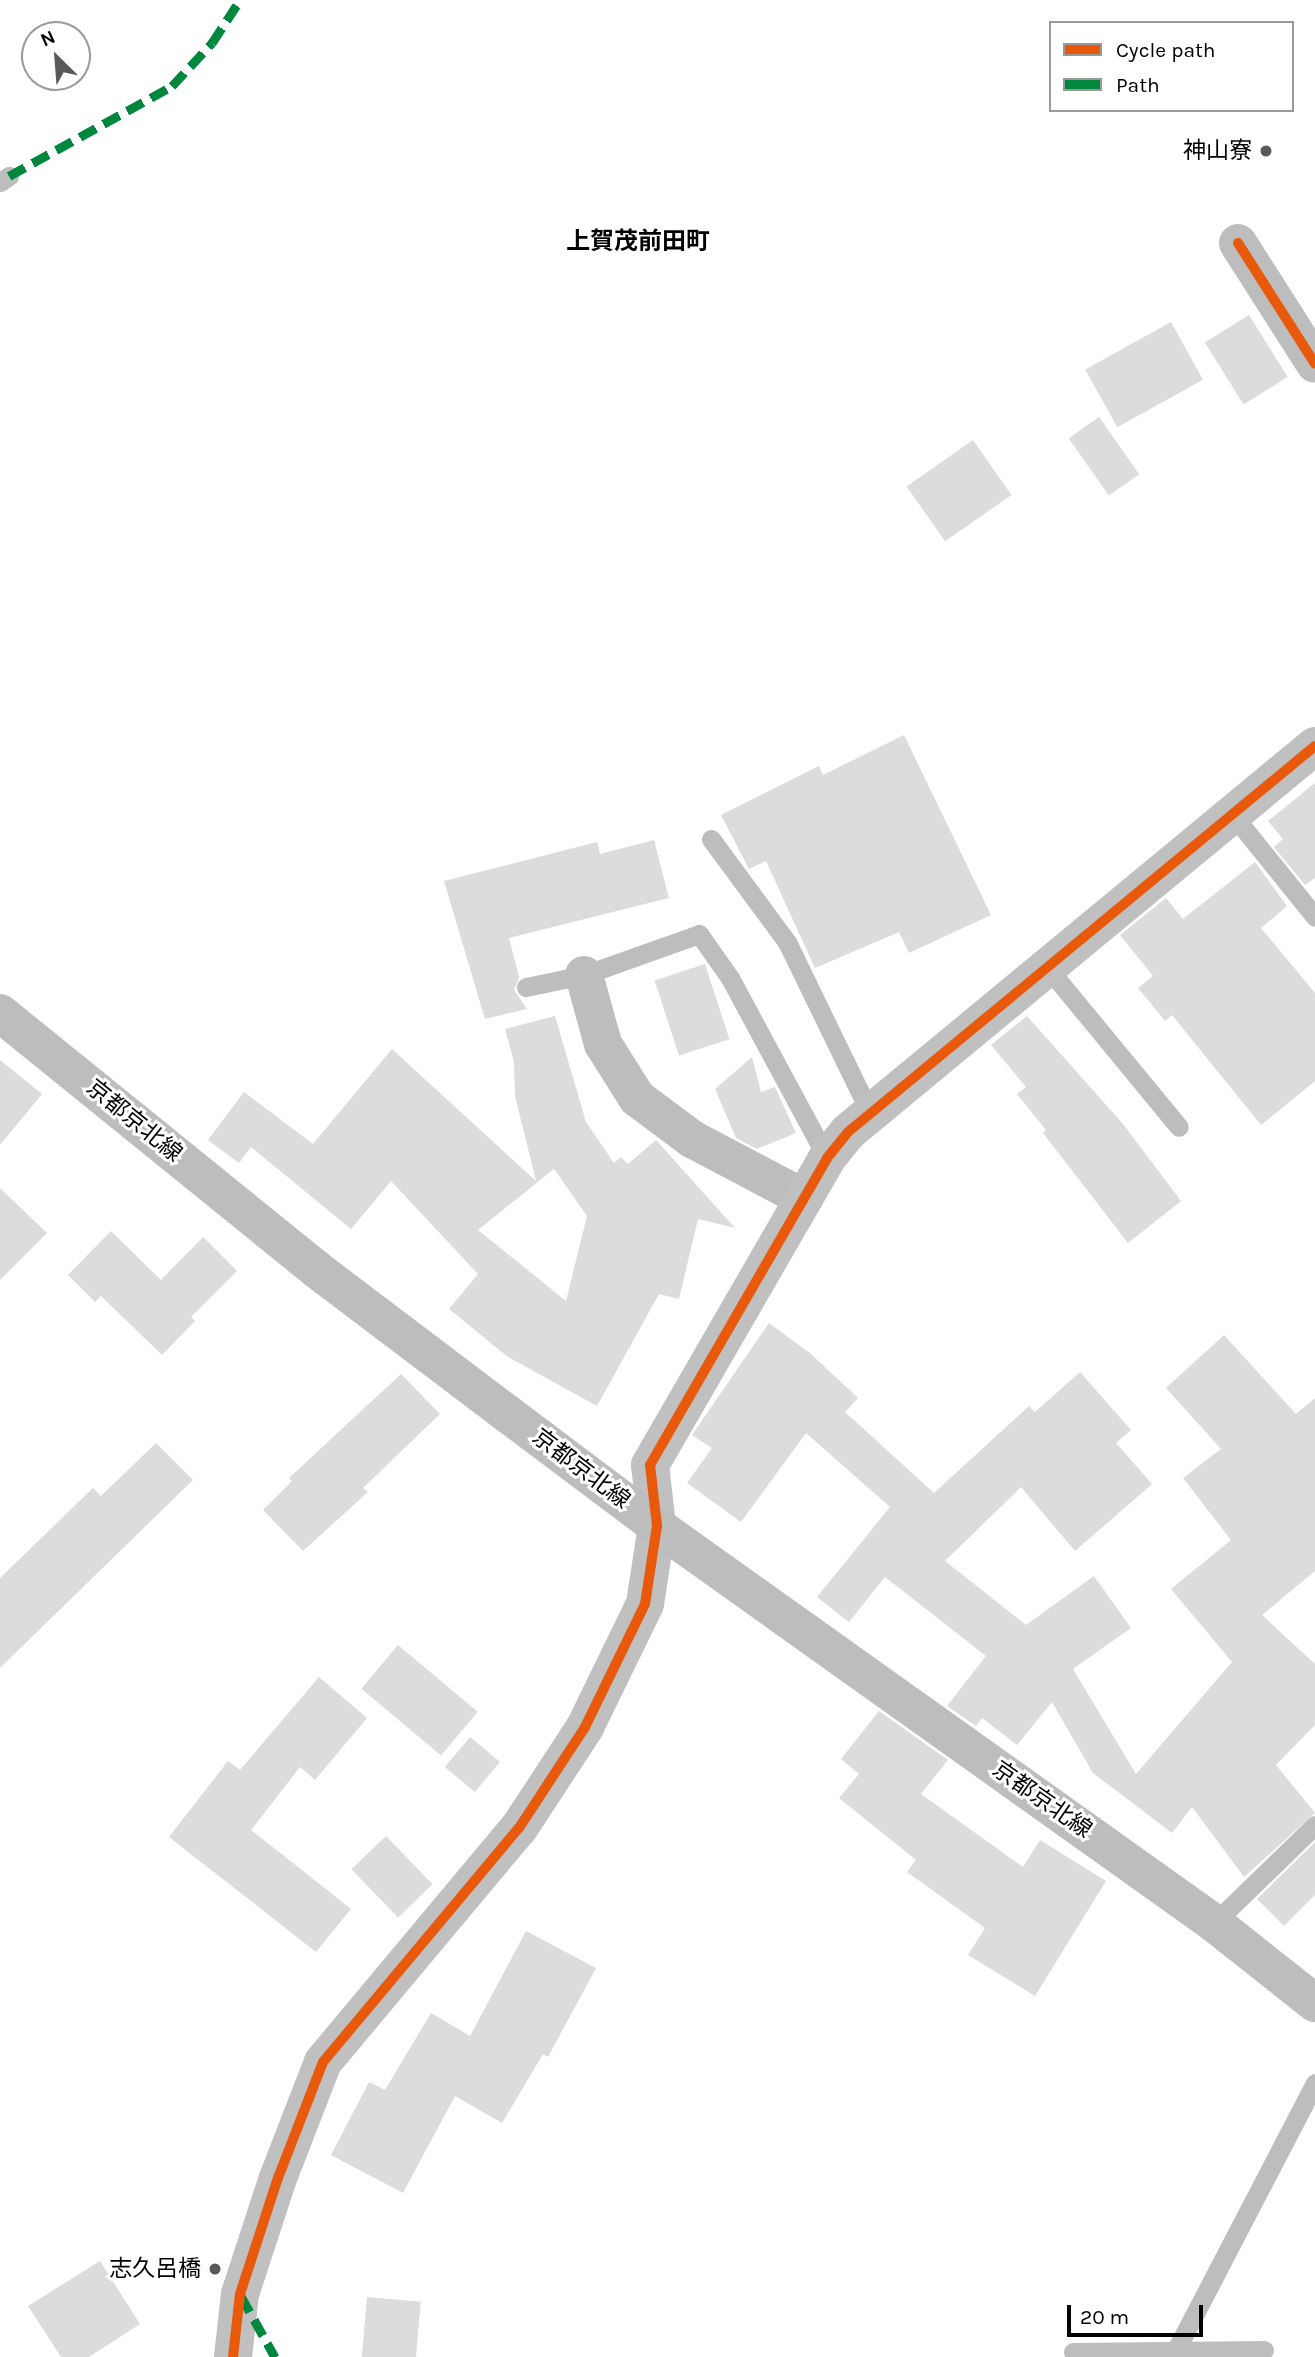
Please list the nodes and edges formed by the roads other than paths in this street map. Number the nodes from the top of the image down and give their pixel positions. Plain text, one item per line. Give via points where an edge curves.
1 (1238, 243) dead end
2 (1315, 363) edge
3 (1315, 746) edge
4 (1232, 814) junction
5 (710, 839) dead end
6 (1315, 917) edge
7 (1047, 967) junction
8 (584, 975) junction
9 (526, 987) dead end
10 (0, 1013) edge
11 (870, 1113) junction
12 (1179, 1127) dead end
13 (827, 1158) junction
14 (804, 1198) junction
15 (657, 1526) junction
16 (1315, 1825) edge
17 (1214, 1923) junction
18 (1315, 2003) edge
19 (1315, 2083) edge
20 (1176, 2350) junction
21 (1264, 2350) dead end
22 (1073, 2352) dead end
23 (233, 2357) edge

1 - 2 main road
3 - 4 street
4 - 6 lane
4 - 7 street
5 - 11 lane via 787,942
7 - 11 street
7 - 12 lane
8 - 9 lane
8 - 13 lane via 699,934 730,978
8 - 14 main road via 603,1044 637,1098 692,1139
10 - 15 main road, 京都京北線 via 316,1269
11 - 13 street
13 - 14 street
14 - 15 street via 650,1465
15 - 17 main road, 京都京北線
15 - 23 street via 645,1604 585,1727 519,1828 323,2062 240,2294
16 - 17 lane
17 - 18 main road, 京都京北線
19 - 20 lane
20 - 21 lane
20 - 22 lane

